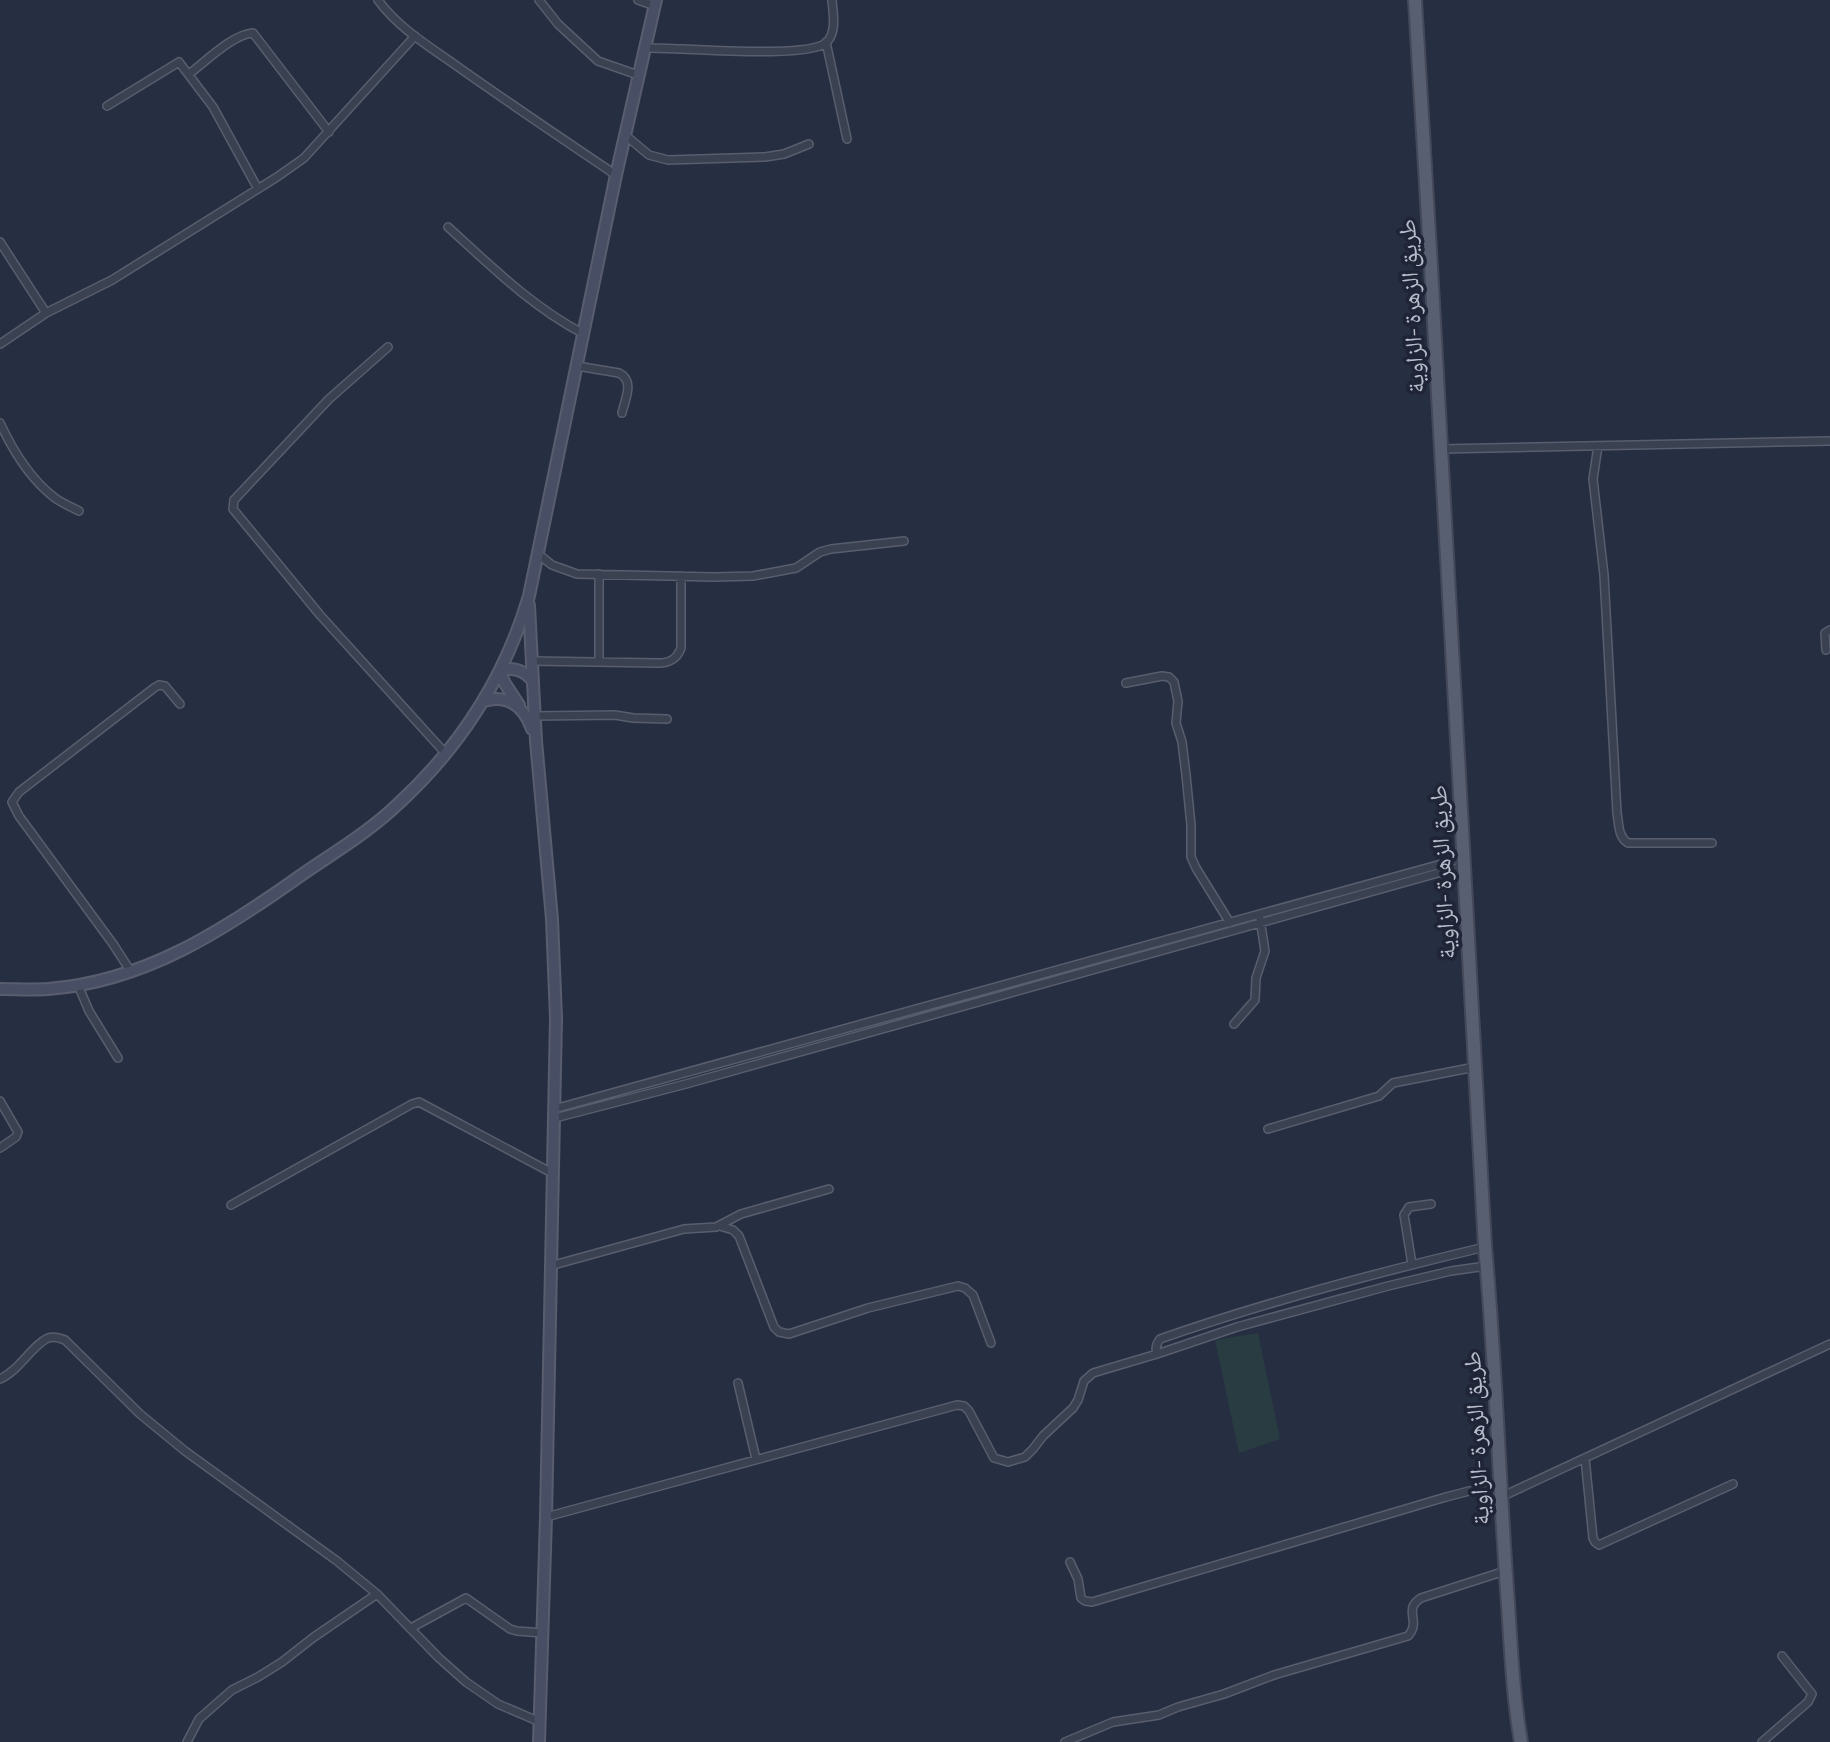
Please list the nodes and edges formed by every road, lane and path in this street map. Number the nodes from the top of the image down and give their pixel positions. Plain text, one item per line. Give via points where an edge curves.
1 (378, 0) edge
2 (539, 0) edge
3 (638, 0) edge
4 (832, 0) edge
5 (1415, 0) edge
6 (655, 3) edge
7 (415, 36) junction
8 (826, 42) junction
9 (645, 48) junction
10 (189, 74) junction
11 (638, 75) junction
12 (107, 106) dead end
13 (329, 132) junction
14 (625, 135) junction
15 (847, 139) dead end
16 (809, 144) dead end
17 (616, 175) junction
18 (258, 189) junction
19 (448, 227) dead end
20 (0, 242) edge
21 (46, 313) junction
22 (584, 334) junction
23 (0, 344) edge
24 (388, 347) dead end
25 (577, 366) junction
26 (622, 413) dead end
27 (0, 423) edge
28 (9, 441) junction
29 (1830, 441) edge
30 (0, 444) edge
31 (1598, 446) junction
32 (1441, 449) junction
33 (79, 512) dead end
34 (904, 541) dead end
35 (538, 554) junction
36 (598, 574) junction
37 (681, 576) junction
38 (528, 596) junction
39 (1830, 630) edge
40 (1826, 650) dead end
41 (532, 661) junction
42 (599, 662) junction
43 (500, 671) junction
44 (533, 681) junction
45 (1126, 683) dead end
46 (484, 701) junction
47 (180, 704) dead end
48 (520, 707) junction
49 (535, 716) junction
50 (667, 719) dead end
51 (536, 741) junction
52 (446, 754) junction
53 (1712, 843) dead end
54 (1463, 862) junction
55 (1260, 919) junction
56 (1230, 923) junction
57 (131, 972) junction
58 (78, 985) junction
59 (0, 989) edge
60 (1234, 1024) dead end
61 (118, 1058) dead end
62 (1475, 1068) junction
63 (0, 1101) edge
64 (554, 1114) junction
65 (1268, 1129) dead end
66 (0, 1148) edge
67 (552, 1173) junction
68 (829, 1189) dead end
69 (1431, 1204) dead end
70 (231, 1205) dead end
71 (720, 1226) junction
72 (1485, 1247) junction
73 (1427, 1261) junction
74 (1412, 1264) junction
75 (550, 1266) junction
76 (1486, 1266) junction
77 (1432, 1275) junction
78 (991, 1343) dead end
79 (1830, 1344) edge
80 (1157, 1354) junction
81 (0, 1379) edge
82 (738, 1384) dead end
83 (1585, 1458) junction
84 (756, 1459) junction
85 (1500, 1483) junction
86 (1733, 1484) dead end
87 (1501, 1497) junction
88 (546, 1517) junction
89 (1070, 1562) dead end
90 (1505, 1571) junction
91 (377, 1594) junction
92 (411, 1628) junction
93 (543, 1633) junction
94 (1782, 1656) dead end
95 (540, 1722) junction
96 (187, 1742) edge
97 (539, 1742) edge
98 (1065, 1742) edge
99 (1521, 1742) edge
100 (1762, 1742) edge

1 - 7 street
2 - 11 street via 598,61
3 - 6 street
4 - 8 street via 833,30
5 - 32 main road, طريق الزهرة -الزاوية
6 - 9 main road
7 - 13 street
7 - 17 street
8 - 9 street via 814,49 760,51
8 - 15 street
9 - 11 main road
10 - 12 street via 176,63
10 - 13 street via 234,40 253,33
10 - 18 street via 213,107
11 - 14 main road
13 - 18 street via 304,158
14 - 16 street via 649,155 668,160 775,156
14 - 17 main road
17 - 22 main road
18 - 21 street via 112,280
19 - 22 street via 518,291
20 - 21 street
21 - 23 street
22 - 25 main road
24 - 52 street via 329,399 232,506 320,615
25 - 26 street via 625,376 629,384
25 - 35 main road
27 - 28 street
28 - 30 street
28 - 33 street via 31,475 55,498
29 - 31 street
31 - 32 street
31 - 53 street via 1592,479 1604,575 1621,835 1628,843
32 - 54 main road, طريق الزهرة -الزاوية
34 - 37 street via 825,550 796,568 753,576
35 - 36 street via 568,572
35 - 38 main road
36 - 37 street
36 - 42 street
37 - 42 street via 681,648 675,658 664,663
38 - 41 main road
38 - 43 main road
39 - 40 street via 1825,633
41 - 42 street
41 - 44 main road
43 - 44 main road via 515,669
43 - 46 main road
43 - 48 main road
44 - 49 main road
45 - 56 street via 1162,676 1174,682 1191,857
46 - 48 main road via 503,699
46 - 52 main road
47 - 57 street via 159,685 12,802
48 - 51 main road
49 - 50 street
49 - 51 main road
51 - 64 main road via 552,919
52 - 57 main road via 384,817 298,878 215,933
54 - 55 street
54 - 62 main road, طريق الزهرة -الزاوية
55 - 56 street
55 - 60 street via 1265,950 1255,1000
55 - 64 street via 686,1084
56 - 64 street
57 - 58 main road
58 - 59 main road
58 - 61 street
62 - 65 street via 1393,1083 1379,1096
62 - 72 main road, طريق الزهرة -الزاوية
63 - 66 street via 18,1132
64 - 67 main road
67 - 70 street via 419,1102
67 - 75 main road
68 - 71 street via 741,1214
69 - 74 street via 1409,1207 1404,1214
71 - 75 street via 684,1229
71 - 78 street via 739,1236 774,1327 782,1333 958,1286 973,1295
72 - 73 street
72 - 76 main road, طريق الزهرة -الزاوية
73 - 74 street
73 - 77 street
74 - 80 street via 1206,1322 1160,1339
75 - 88 main road
76 - 77 street
76 - 85 main road, طريق الزهرة -الزاوية
77 - 80 street via 1237,1327
79 - 83 street
80 - 84 street via 1093,1373 1084,1381 1073,1408 1024,1457 1008,1462 993,1458 969,1411 961,1405
81 - 91 street via 48,1338 65,1340 185,1451
82 - 84 street
83 - 86 street via 1593,1538 1599,1545
83 - 87 street
84 - 88 street
85 - 87 main road, طريق الزهرة -الزاوية
85 - 89 street via 1092,1602 1081,1598
87 - 90 main road, طريق الزهرة -الزاوية
88 - 93 main road
90 - 98 street via 1414,1602 1414,1626 1408,1636 1159,1715 1113,1722
90 - 99 main road, طريق الزهرة -الزاوية
91 - 92 street
91 - 96 street via 282,1662 232,1690 199,1719
92 - 93 street via 467,1598 510,1629
92 - 95 street via 466,1682 498,1704
93 - 95 main road
94 - 100 street via 1812,1694
95 - 97 main road

